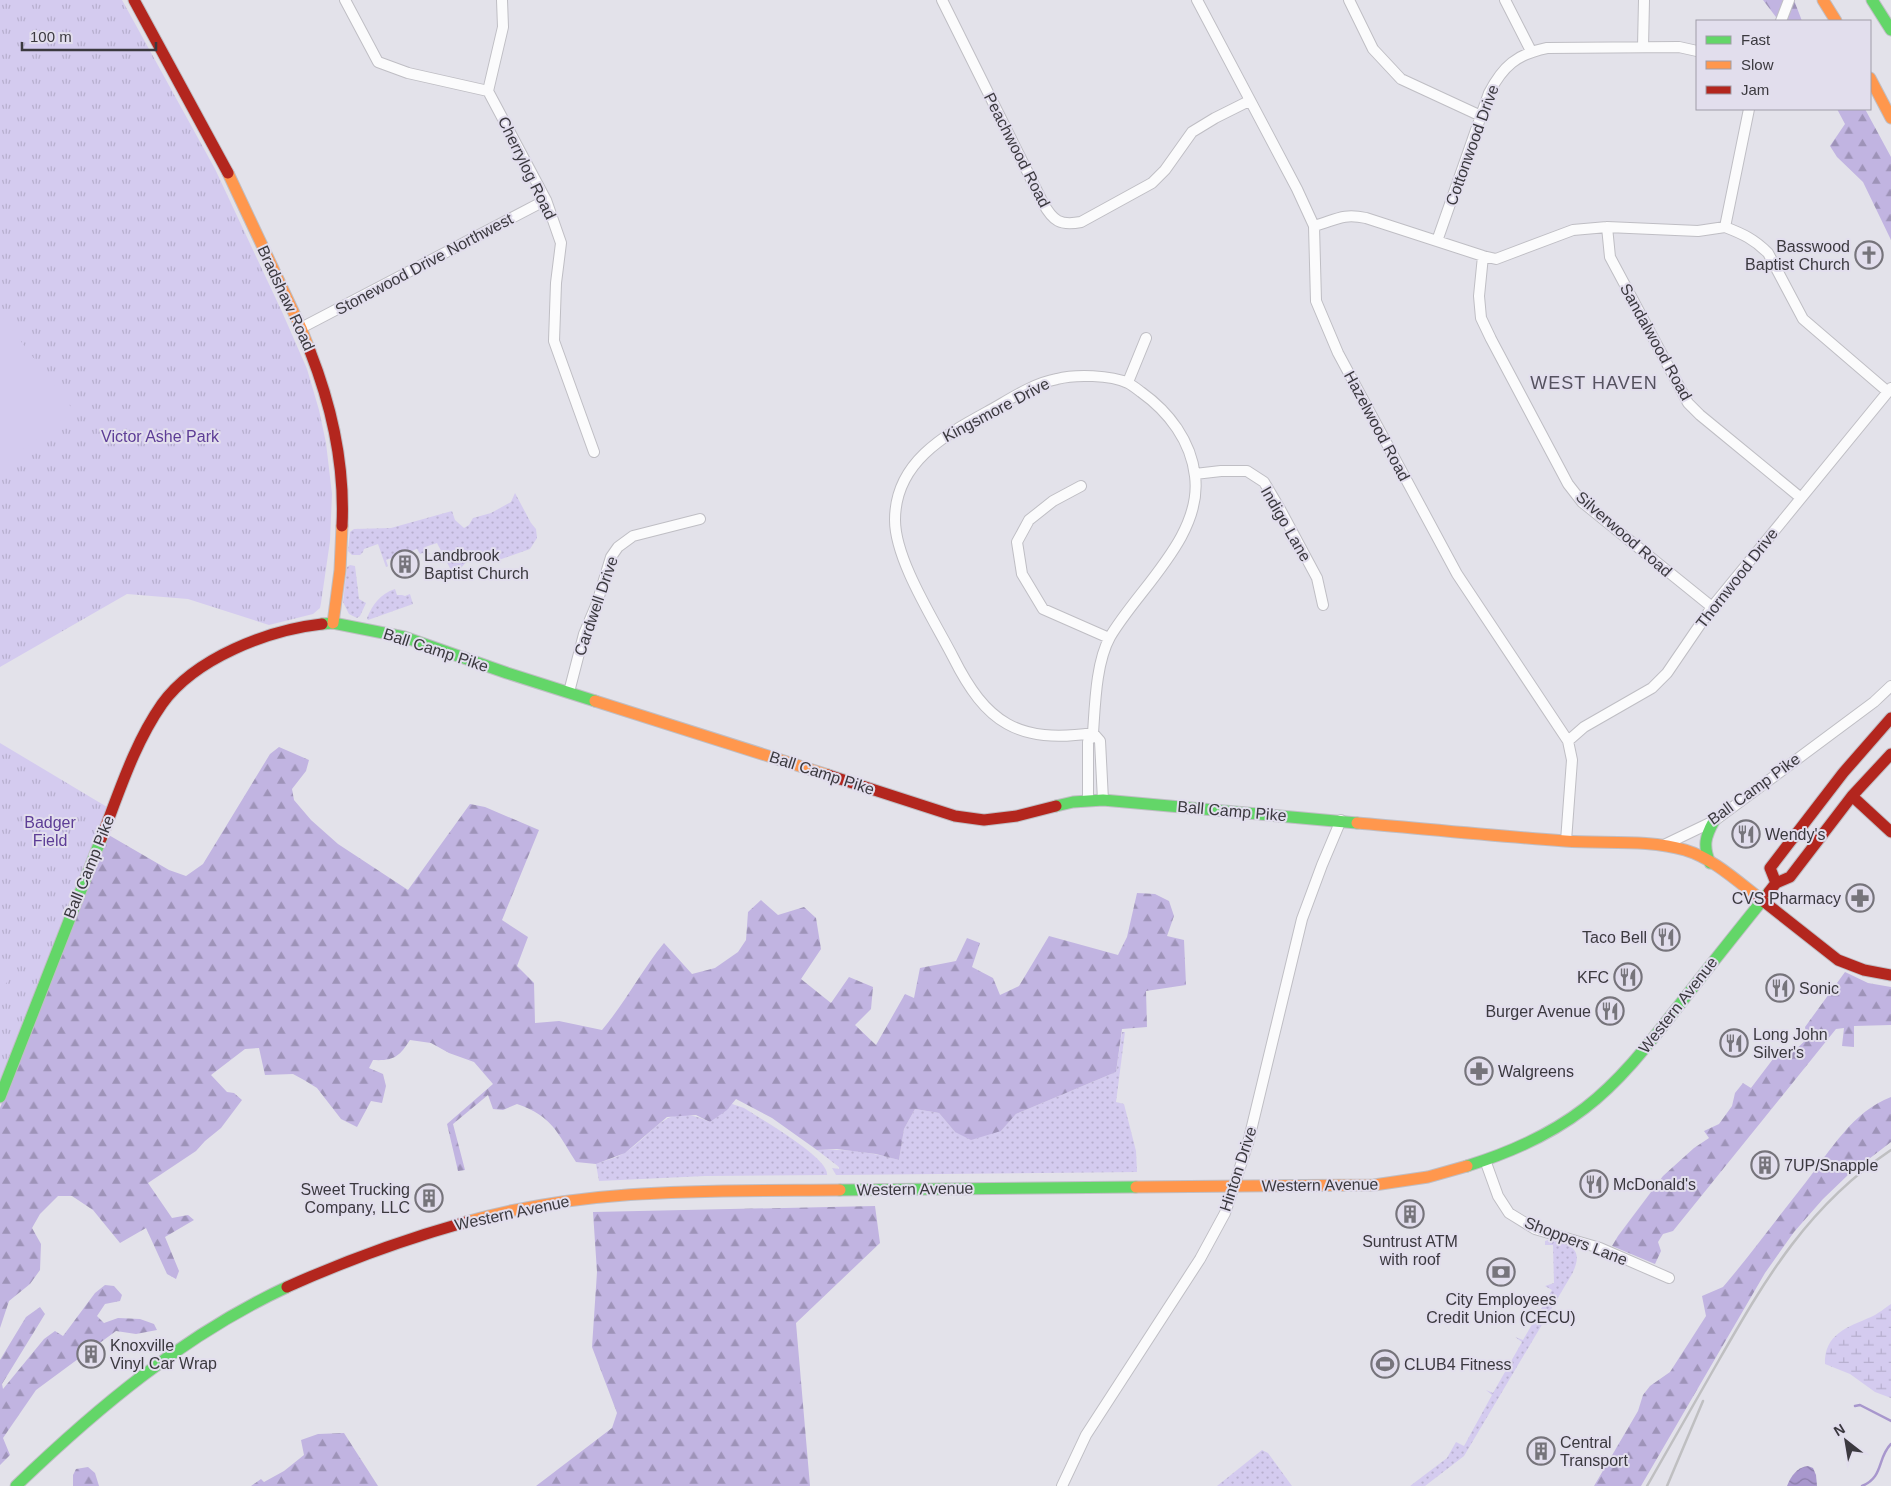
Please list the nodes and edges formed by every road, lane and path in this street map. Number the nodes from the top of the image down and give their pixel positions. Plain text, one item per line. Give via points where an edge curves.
1 (134, 0) edge
2 (345, 0) edge
3 (502, 0) edge
4 (942, 0) edge
5 (1197, 0) edge
6 (1349, 0) edge
7 (1505, 0) edge
8 (1644, 0) edge
9 (1823, 0) edge
10 (1872, 0) edge
11 (1878, 0) edge
12 (1789, 1) edge
13 (1891, 15) edge
14 (1781, 20) edge
15 (1835, 20) edge
16 (1891, 30) edge
17 (1643, 47) junction
18 (1531, 51) junction
19 (1696, 51) edge
20 (1871, 75) edge
21 (1871, 80) edge
22 (488, 91) junction
23 (1250, 101) junction
24 (1891, 105) edge
25 (1749, 110) edge
26 (1481, 116) junction
27 (1891, 118) edge
28 (546, 200) junction
29 (1314, 226) junction
30 (1607, 227) junction
31 (1725, 227) junction
32 (1437, 241) junction
33 (1483, 256) junction
34 (302, 328) junction
35 (1146, 338) dead end
36 (1128, 382) junction
37 (1889, 390) edge
38 (594, 452) dead end
39 (1195, 474) junction
40 (1081, 486) dead end
41 (1801, 498) junction
42 (700, 519) dead end
43 (1323, 605) dead end
44 (1712, 607) junction
45 (333, 623) junction
46 (1109, 638) junction
47 (1891, 686) edge
48 (569, 692) junction
49 (1891, 718) edge
50 (1093, 733) junction
51 (1568, 741) junction
52 (1867, 744) junction
53 (1891, 754) edge
54 (1852, 796) junction
55 (1088, 800) junction
56 (1103, 800) junction
57 (1341, 820) junction
58 (1714, 821) junction
59 (1880, 822) junction
60 (1891, 828) edge
61 (1891, 832) edge
62 (1566, 841) junction
63 (1664, 845) junction
64 (1710, 863) junction
65 (1776, 883) junction
66 (1762, 901) junction
67 (1891, 975) edge
68 (0, 1097) edge
69 (1485, 1160) junction
70 (1234, 1187) junction
71 (1669, 1278) dead end
72 (16, 1486) edge
73 (1062, 1486) edge

1 - 34 main road, Bradshaw Road via 224,164
2 - 22 street via 378,62 408,73
3 - 22 street via 503,28
4 - 23 street, Peachwood Road via 1043,203 1059,222 1081,222 1152,184 1192,132
5 - 23 street, Hazelwood Road
6 - 26 street via 1373,49 1401,79
7 - 18 street
8 - 17 street
9 - 15 main road
10 - 16 main road
11 - 13 main road
12 - 14 street
17 - 18 street, Cottonwood Drive
17 - 19 street, Cottonwood Drive via 1679,47
18 - 26 street, Cottonwood Drive via 1516,58 1496,80
20 - 24 main road
21 - 27 main road
22 - 28 street, Cherrylog Road
23 - 29 street, Hazelwood Road
25 - 31 street
26 - 32 street, Cottonwood Drive
28 - 34 street, Stonewood Drive Northwest
28 - 38 street, Cherrylog Road via 561,244 554,341
29 - 32 street via 1340,216 1353,215
29 - 51 street, Hazelwood Road via 1316,301 1338,352 1457,574
30 - 31 street via 1698,231
30 - 33 street via 1573,230 1496,258
30 - 41 street, Sandalwood Road via 1610,257 1688,403
31 - 37 street via 1750,237 1760,245 1803,319
32 - 33 street
33 - 44 street, Silverwood Road via 1479,296 1481,318 1568,484 1582,502
34 - 45 main road, Bradshaw Road via 332,414 340,462 343,525
35 - 36 street
36 - 39 street, Kingsmore Drive via 1157,404 1175,424
36 - 50 street, Kingsmore Drive via 1084,375 1069,376 1039,384 961,426 931,446 910,471 896,507 897,541 904,560 966,682 986,709 1005,723 1026,732 1051,735
37 - 41 street, Thornwood Drive
39 - 43 street, Indigo Lane via 1247,471 1264,482 1317,578
39 - 46 street, Kingsmore Drive via 1196,492 1188,525
40 - 46 street via 1053,501 1029,520 1017,542 1022,574 1043,609
41 - 44 street, Thornwood Drive
42 - 48 street, Cardwell Drive via 633,536 618,546 611,557 584,634
44 - 51 street, Thornwood Drive via 1667,673 1652,688 1584,727
45 - 48 main road, Ball Camp Pike via 404,637
45 - 68 main road, Ball Camp Pike via 287,630 236,648 195,672 163,703 130,765
46 - 50 street, Kingsmore Drive via 1100,664
47 - 58 street, Ball Camp Pike
48 - 55 main road, Ball Camp Pike via 955,816 984,820
49 - 52 main road
50 - 55 street, Kingsmore Drive via 1088,742
50 - 56 street, Kingsmore Drive via 1100,741
51 - 62 street, Hazelwood Road via 1572,760
52 - 54 main road via 1851,775 1848,788
52 - 65 main road via 1770,868
53 - 54 main road, Western Avenue
54 - 59 main road
54 - 65 main road, Western Avenue via 1790,877
55 - 56 main road, Ball Camp Pike
56 - 57 main road, Ball Camp Pike
57 - 62 main road, Ball Camp Pike
57 - 70 street, Hinton Drive via 1302,919 1248,1143
58 - 63 street, Ball Camp Pike
58 - 64 main road via 1704,844
59 - 60 main road
59 - 61 main road
62 - 63 main road, Ball Camp Pike
63 - 64 main road via 1686,850
64 - 66 main road
65 - 66 main road, Western Avenue
66 - 67 main road via 1838,960 1877,974
66 - 69 main road, Western Avenue via 1615,1080 1584,1108 1543,1134
69 - 70 main road, Western Avenue via 1444,1173 1390,1184
69 - 71 street, Shoppers Lane via 1498,1196 1509,1213 1535,1229 1600,1248
70 - 72 main road, Western Avenue via 677,1191 596,1197 488,1215 358,1256 246,1308 179,1349 110,1400
70 - 73 street, Hinton Drive via 1200,1259 1090,1428

